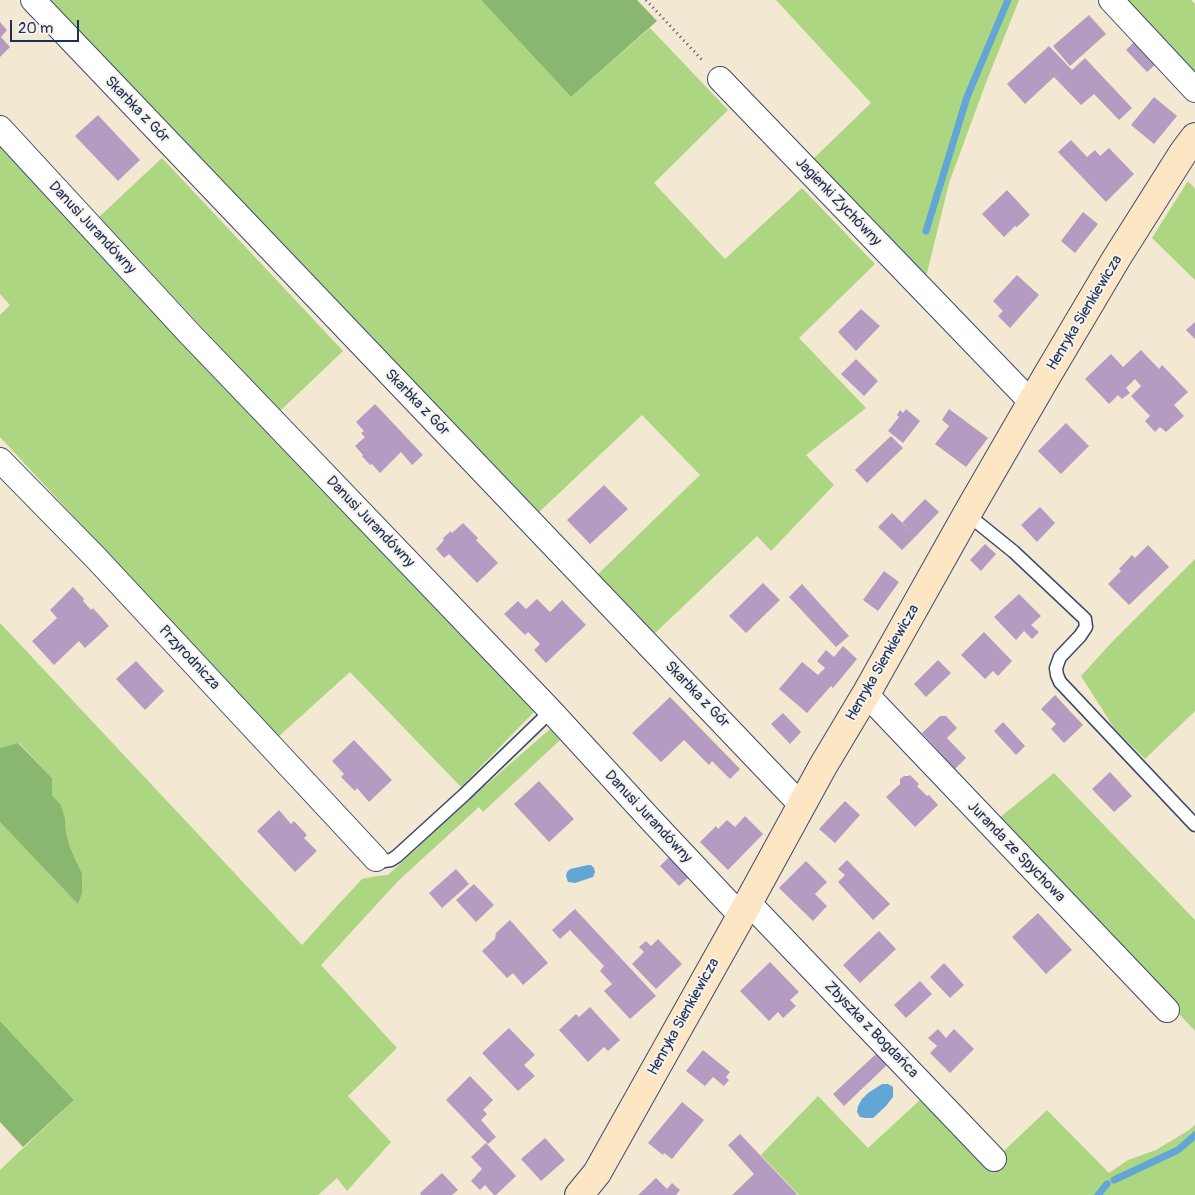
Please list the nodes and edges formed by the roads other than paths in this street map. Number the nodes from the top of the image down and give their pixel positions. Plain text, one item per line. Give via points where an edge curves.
1 (32, 0) edge
2 (1110, 0) edge
3 (720, 79) road end
4 (1195, 90) edge
5 (0, 128) edge
6 (1195, 137) edge
7 (1031, 402) junction
8 (0, 460) edge
9 (967, 514) junction
10 (866, 694) junction
11 (551, 711) junction
12 (801, 805) junction
13 (1195, 825) edge
14 (376, 859) joint
15 (744, 909) junction
16 (1167, 1010) dead end
17 (994, 1158) dead end
18 (579, 1195) edge

1 - 12 street, Skarbka z Gór
2 - 4 street
3 - 7 street, Jagienki Zychówny
5 - 11 street, Danusi Jurandówny via 188,332
6 - 7 street, Henryka Sienkiewicza via 1116,259
7 - 9 street, Henryka Sienkiewicza
8 - 14 street, Przyrodnicza via 96,558
9 - 10 street, Henryka Sienkiewicza
9 - 13 lane via 1014,552 1085,619 1086,627 1060,657 1056,668 1060,682
10 - 12 street, Henryka Sienkiewicza
10 - 16 street, Juranda ze Spychowa
11 - 14 lane via 397,856 391,860
11 - 15 street, Danusi Jurandówny via 651,820
12 - 15 street, Henryka Sienkiewicza
15 - 17 street, Zbyszka z Bogdańca
15 - 18 street, Henryka Sienkiewicza via 597,1173

